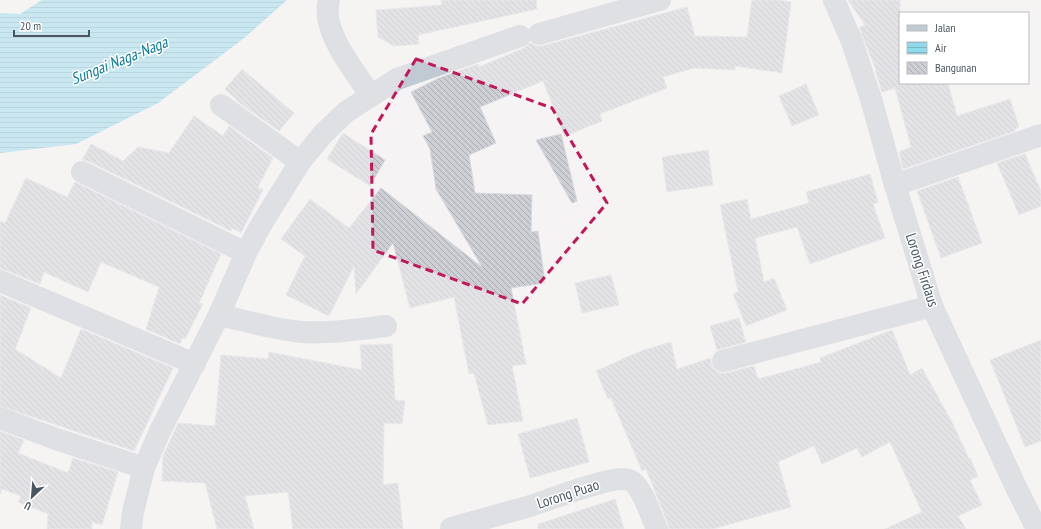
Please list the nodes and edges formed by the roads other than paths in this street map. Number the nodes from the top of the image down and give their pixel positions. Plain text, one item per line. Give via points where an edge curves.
1 (329, 0) edge
2 (660, 0) edge
3 (834, 0) edge
4 (371, 96) junction
5 (221, 106) dead end
6 (1041, 135) edge
7 (300, 162) junction
8 (82, 172) dead end
9 (895, 185) junction
10 (246, 253) junction
11 (0, 281) edge
12 (932, 306) junction
13 (219, 315) junction
14 (386, 326) dead end
15 (723, 361) dead end
16 (195, 364) junction
17 (0, 418) edge
18 (144, 468) junction
19 (451, 528) edge
20 (131, 529) edge
21 (657, 529) edge
22 (1037, 529) edge

1 - 4 street via 329,27 335,42
2 - 4 street via 530,35 397,79
3 - 9 street, Lorong Firdaus via 852,42 871,99
4 - 7 street via 346,112 323,134
5 - 7 street
6 - 9 street
7 - 10 street
8 - 10 street
9 - 12 street, Lorong Firdaus
10 - 13 street
11 - 16 street
12 - 15 street
12 - 22 street, Lorong Firdaus
13 - 14 street via 303,332 333,332
13 - 16 street
16 - 18 street via 162,426
17 - 18 street
18 - 20 street
19 - 21 street, Lorong Puao via 620,478 630,480 640,490

